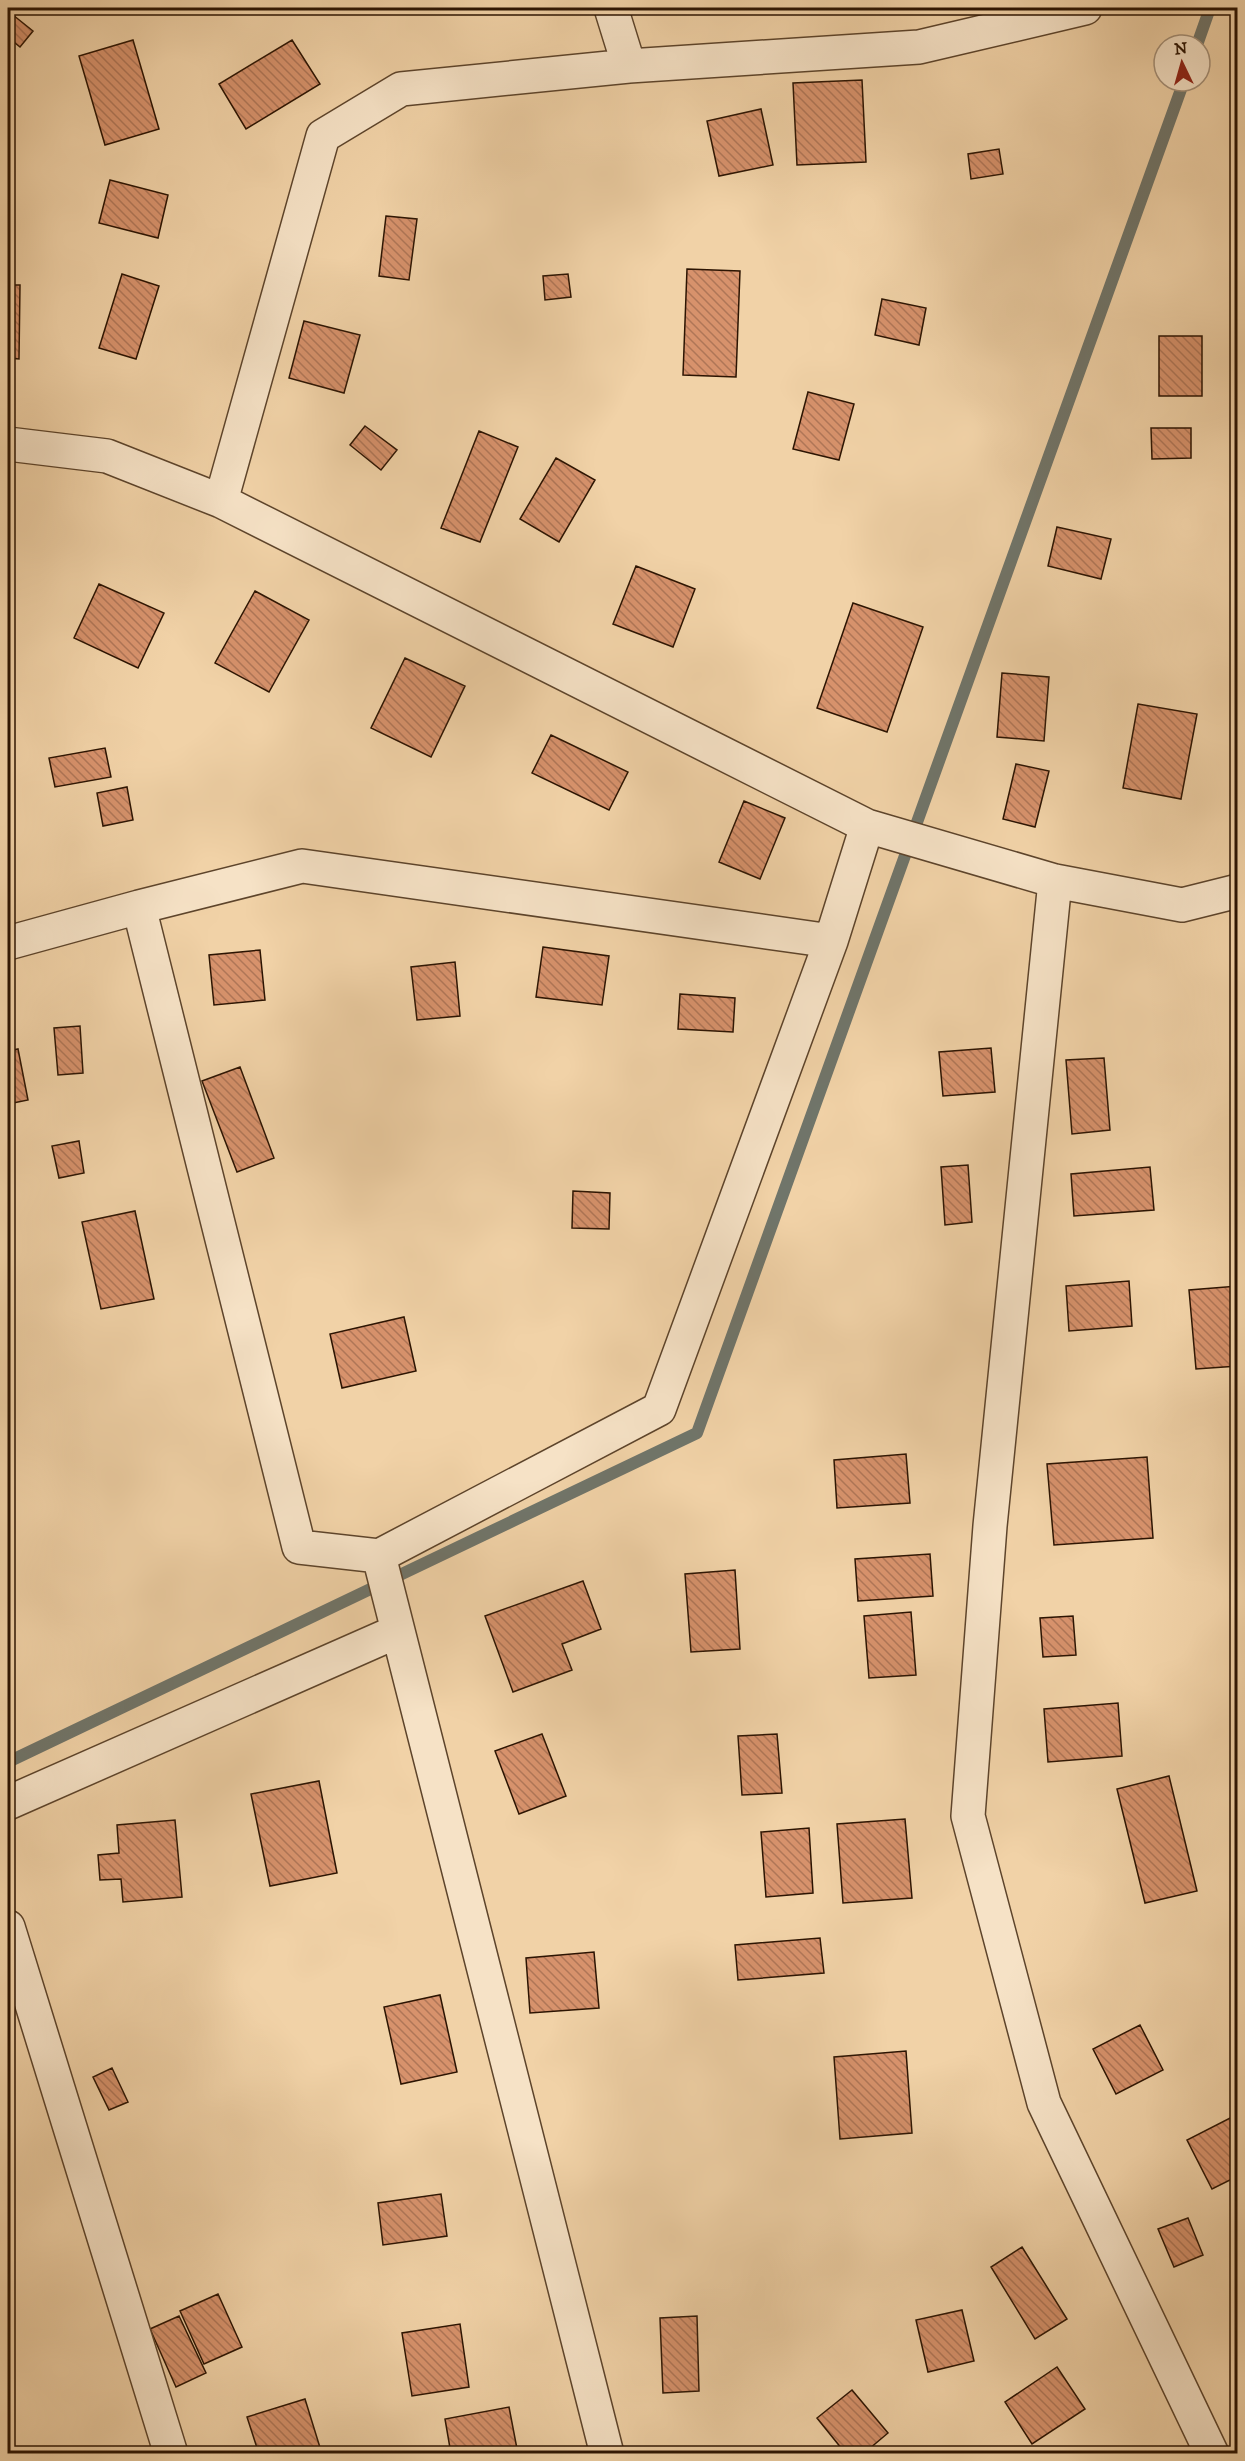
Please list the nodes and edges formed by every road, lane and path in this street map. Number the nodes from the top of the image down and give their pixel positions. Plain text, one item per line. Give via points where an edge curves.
1 (611, 8) edge
2 (1085, 8) edge
3 (629, 66) junction
4 (8, 444) edge
5 (221, 501) junction
6 (883, 831) junction
7 (1055, 881) junction
8 (1238, 891) edge
9 (138, 907) junction
10 (831, 941) junction
11 (8, 943) edge
12 (381, 1565) junction
13 (395, 1619) junction
14 (8, 1803) edge
15 (8, 1927) edge
16 (14, 1970) edge
17 (171, 2454) edge
18 (607, 2454) edge
19 (1212, 2454) edge

1 - 3 street
2 - 3 street via 919,46
3 - 5 street via 401,89 323,136
4 - 5 street via 107,456
5 - 6 street
6 - 7 street
6 - 10 street
7 - 8 street via 1182,905
7 - 19 street via 990,1526 968,1816 1044,2103
9 - 10 street via 302,866
9 - 11 street
9 - 12 street via 299,1547
10 - 12 street via 659,1409
12 - 13 street
13 - 14 street
13 - 18 street
15 - 16 street
16 - 17 street

